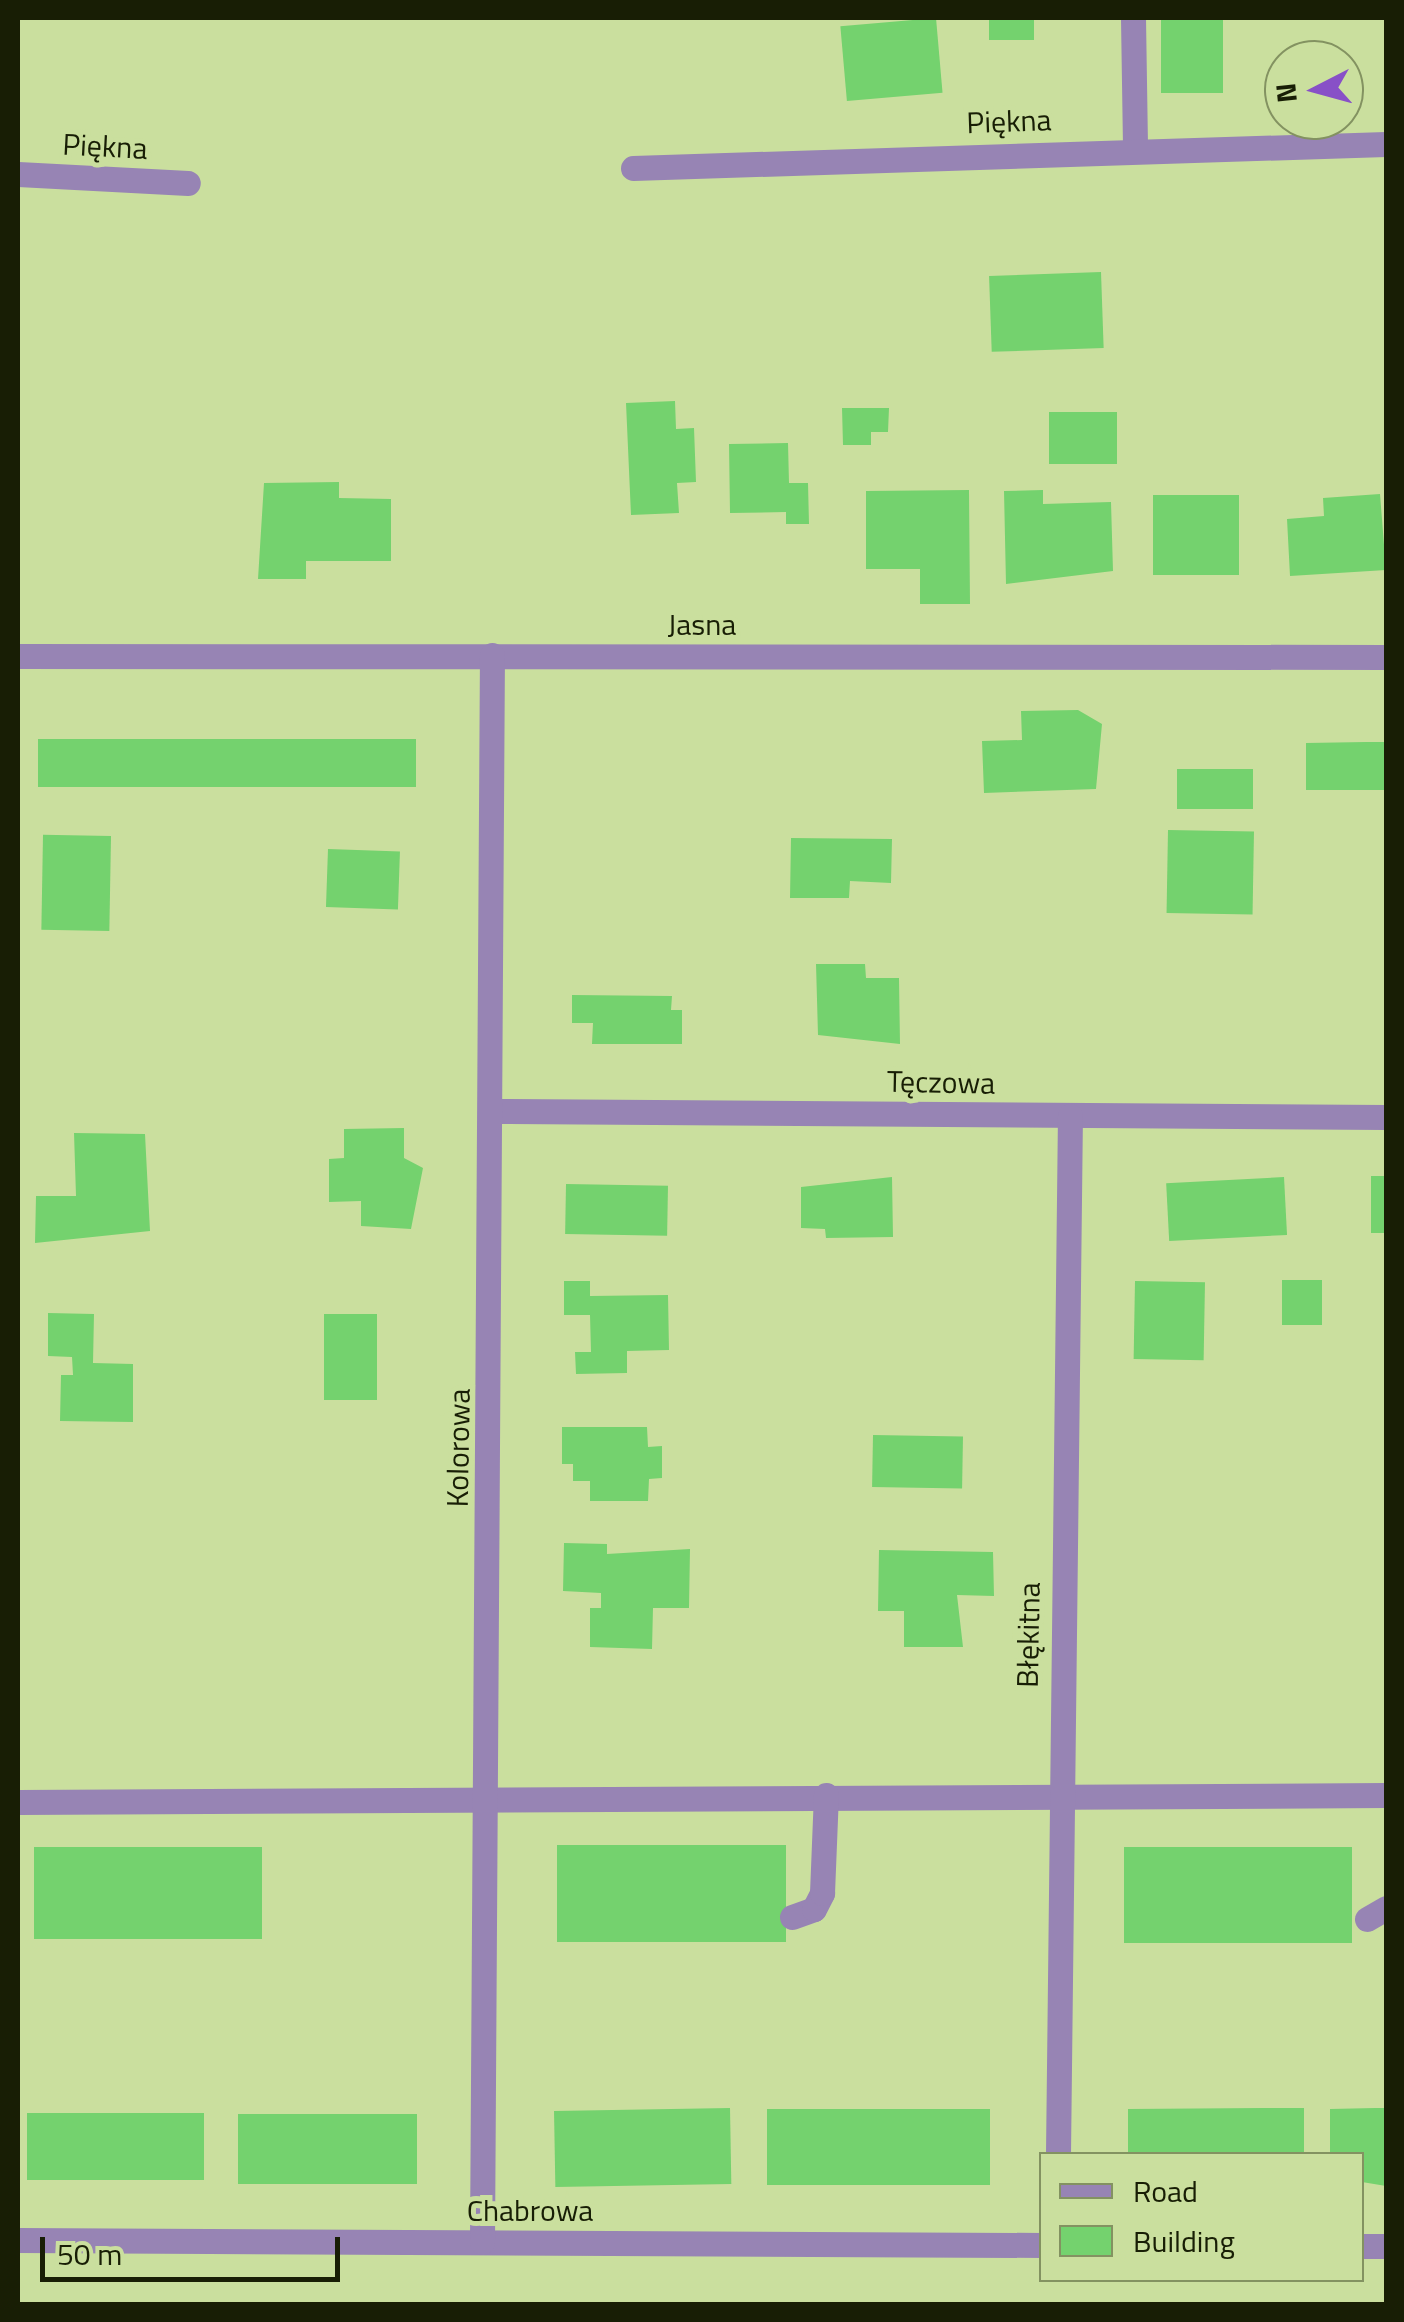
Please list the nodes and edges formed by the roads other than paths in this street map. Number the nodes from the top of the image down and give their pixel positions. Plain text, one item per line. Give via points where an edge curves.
1 (1133, 18) edge
2 (1386, 144) edge
3 (1136, 148) junction
4 (634, 168) dead end
5 (18, 174) edge
6 (188, 183) dead end
7 (18, 656) edge
8 (492, 656) junction
9 (1386, 658) edge
10 (494, 1110) junction
11 (1070, 1116) junction
12 (1386, 1117) edge
13 (1386, 1794) edge
14 (826, 1795) junction
15 (1057, 1795) junction
16 (486, 1801) junction
17 (18, 1802) edge
18 (792, 1917) dead end
19 (1058, 2152) edge
20 (18, 2240) edge
21 (482, 2242) junction
22 (1039, 2245) edge

1 - 3 street
2 - 3 street, Piękna
3 - 4 street, Piękna
5 - 6 street, Piękna
7 - 8 street, Jasna
8 - 9 street, Jasna
8 - 10 street, Kolorowa
10 - 11 street, Tęczowa
10 - 16 street, Kolorowa
11 - 12 street, Tęczowa
11 - 15 street, Błękitna
13 - 15 street
14 - 15 street
14 - 16 street
14 - 18 street via 822,1893 814,1909
15 - 19 street, Błękitna
16 - 17 street
16 - 21 street, Kolorowa
20 - 21 street, Chabrowa
21 - 22 street, Chabrowa

